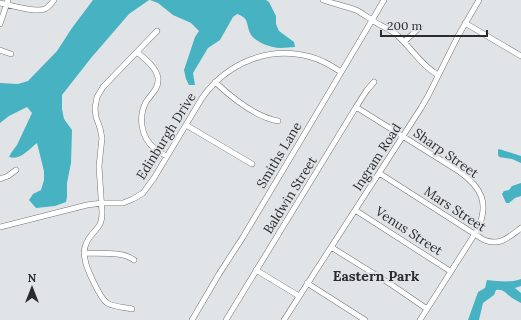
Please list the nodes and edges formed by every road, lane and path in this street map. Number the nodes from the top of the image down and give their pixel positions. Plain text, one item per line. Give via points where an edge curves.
1 (54, 0) edge
2 (323, 0) edge
3 (384, 0) edge
4 (479, 0) edge
5 (7, 2) edge
6 (0, 3) edge
7 (372, 20) junction
8 (465, 23) junction
9 (0, 24) edge
10 (420, 27) dead end
11 (157, 31) dead end
12 (404, 42) junction
13 (0, 50) edge
14 (137, 52) junction
15 (11, 54) dead end
16 (521, 56) edge
17 (341, 72) junction
18 (438, 75) junction
19 (215, 82) junction
20 (374, 82) dead end
21 (356, 107) junction
22 (278, 121) dead end
23 (186, 125) junction
24 (403, 136) junction
25 (167, 156) junction
26 (252, 164) dead end
27 (16, 170) dead end
28 (379, 173) junction
29 (0, 179) edge
30 (102, 203) junction
31 (356, 210) junction
32 (0, 227) edge
33 (521, 228) edge
34 (474, 235) junction
35 (331, 247) junction
36 (84, 253) junction
37 (134, 260) dead end
38 (256, 270) junction
39 (450, 271) junction
40 (308, 283) junction
41 (299, 296) junction
42 (132, 309) dead end
43 (427, 309) junction
44 (192, 320) edge
45 (226, 320) edge
46 (285, 320) edge
47 (365, 320) edge
48 (420, 320) edge

1 - 5 street via 47,8 40,10
2 - 7 street via 354,9
3 - 7 street, Smiths Lane
4 - 8 street, Ingram Road
5 - 6 street
5 - 9 street
7 - 12 street via 397,34
7 - 17 street, Smiths Lane
8 - 16 street
8 - 18 street, Ingram Road
10 - 12 street
11 - 14 street
12 - 18 street
13 - 15 street
14 - 25 street via 158,78 157,87 144,108 143,130 150,144
14 - 30 street via 103,87 95,102 96,118 102,138 99,166
17 - 19 street, Edinburgh Drive via 311,57 277,54 244,62
17 - 44 street, Smiths Lane
18 - 24 street, Ingram Road
19 - 22 street via 261,116
19 - 23 street, Edinburgh Drive
20 - 21 street, Baldwin Street
21 - 24 street, Sharp Street
21 - 38 street, Baldwin Street
23 - 25 street, Edinburgh Drive
23 - 26 street
24 - 28 street, Ingram Road
24 - 34 street, Sharp Street via 460,172 477,188 482,198 483,212
25 - 30 street, Edinburgh Drive via 148,186 138,196 123,203
27 - 29 street
28 - 31 street, Ingram Road
28 - 34 street, Mars Street
30 - 32 street, Edinburgh Drive
30 - 36 street via 101,222 89,236
31 - 35 street, Ingram Road
31 - 39 street, Venus Street
33 - 34 street, Mars Street via 504,240 495,242
34 - 39 street, Sharp Street
35 - 40 street, Ingram Road
35 - 43 street
36 - 37 street via 121,255
36 - 42 street via 89,272 102,298 111,305
38 - 41 street
38 - 45 street, Baldwin Street
39 - 43 street, Sharp Street
40 - 41 street, Ingram Road
40 - 47 street
41 - 46 street, Ingram Road
43 - 48 street, Sharp Street

